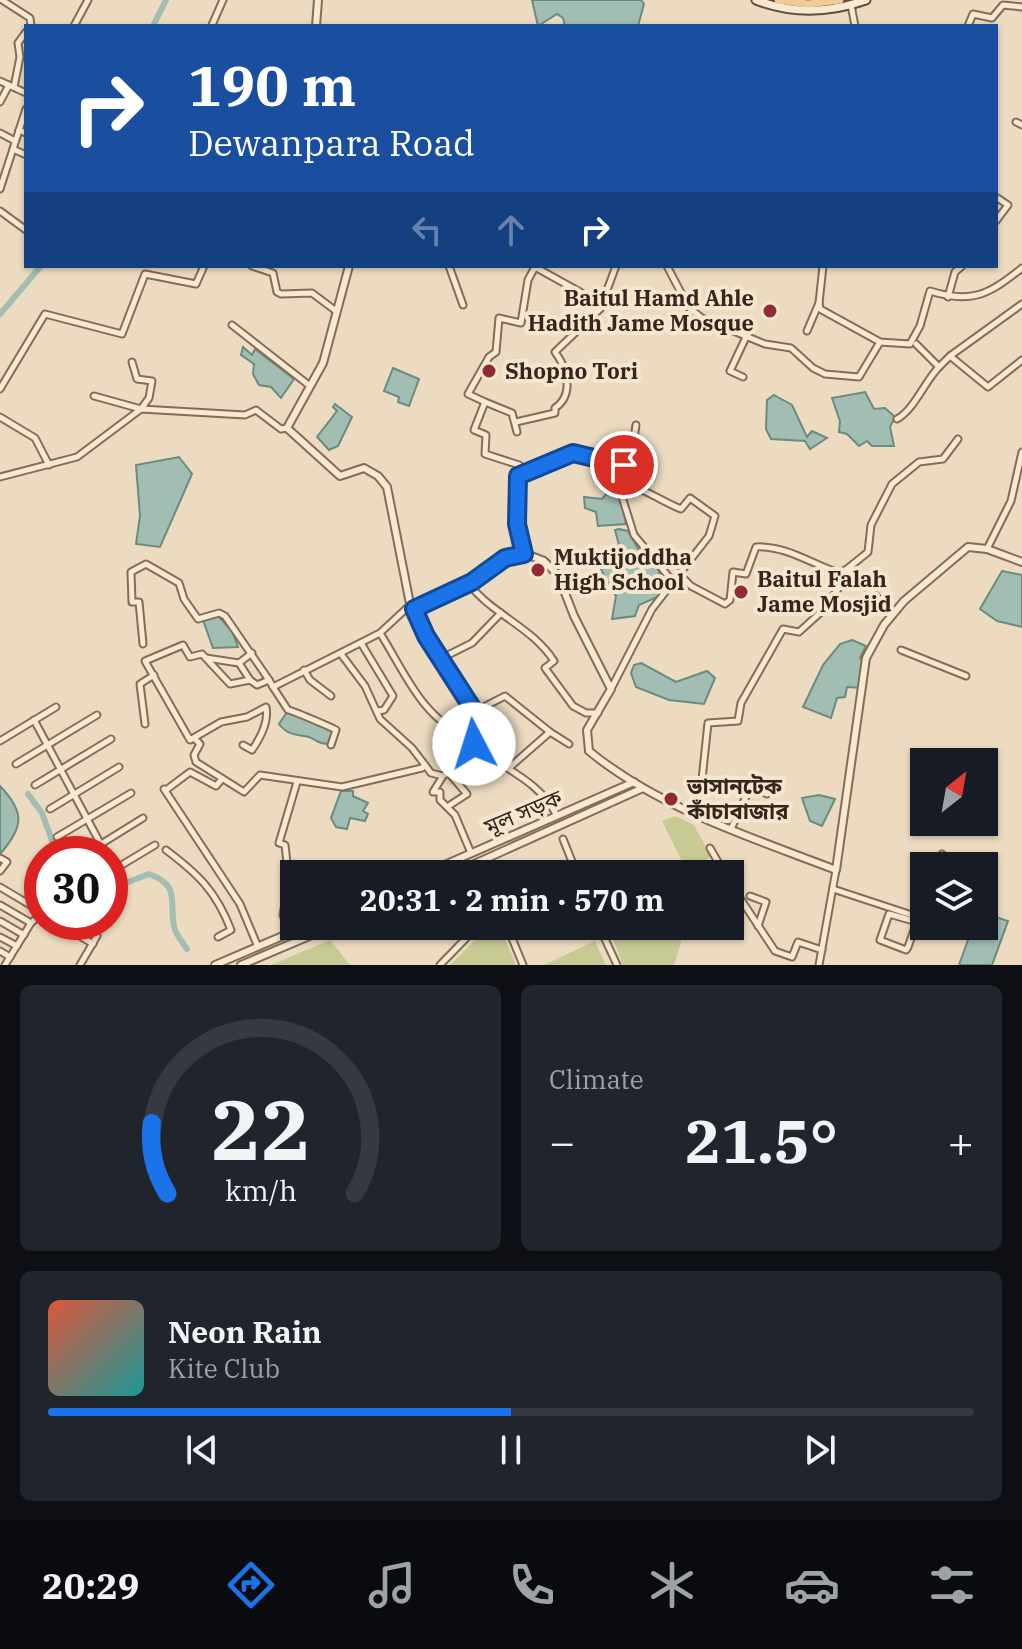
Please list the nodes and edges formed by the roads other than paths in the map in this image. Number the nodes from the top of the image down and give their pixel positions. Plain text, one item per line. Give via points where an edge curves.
1 (2, 0) edge
2 (88, 0) edge
3 (223, 0) edge
4 (318, 0) edge
5 (756, 0) edge
6 (778, 0) edge
7 (840, 0) edge
8 (866, 0) edge
9 (851, 5) junction
10 (1022, 7) edge
11 (31, 24) edge
12 (75, 24) edge
13 (212, 24) edge
14 (316, 24) edge
15 (855, 24) edge
16 (969, 24) edge
17 (24, 35) edge
18 (0, 81) edge
19 (12, 86) junction
20 (24, 92) edge
21 (0, 102) edge
22 (24, 115) edge
23 (19, 130) junction
24 (24, 132) edge
25 (0, 133) edge
26 (15, 141) junction
27 (13, 149) junction
28 (24, 154) edge
29 (0, 189) edge
30 (998, 198) edge
31 (0, 211) edge
32 (998, 218) edge
33 (24, 229) edge
34 (203, 268) edge
35 (258, 268) edge
36 (348, 268) edge
37 (450, 268) edge
38 (534, 268) edge
39 (537, 268) edge
40 (615, 268) edge
41 (668, 268) edge
42 (823, 268) edge
43 (960, 268) edge
44 (1022, 268) edge
45 (948, 297) junction
46 (819, 303) junction
47 (1022, 304) edge
48 (463, 305) dead end
49 (600, 309) junction
50 (336, 311) junction
51 (232, 325) dead end
52 (807, 331) dead end
53 (747, 335) junction
54 (880, 342) junction
55 (916, 344) dead end
56 (950, 356) junction
57 (1022, 360) edge
58 (132, 362) dead end
59 (939, 367) junction
60 (743, 377) dead end
61 (310, 386) junction
62 (0, 389) edge
63 (94, 396) dead end
64 (485, 402) junction
65 (141, 409) junction
66 (0, 417) edge
67 (897, 419) dead end
68 (516, 422) junction
69 (636, 425) dead end
70 (287, 428) junction
71 (517, 432) dead end
72 (958, 439) dead end
73 (1022, 452) edge
74 (49, 465) junction
75 (624, 465) junction
76 (518, 476) junction
77 (0, 477) edge
78 (618, 484) junction
79 (987, 549) junction
80 (524, 554) junction
81 (1022, 562) edge
82 (848, 571) junction
83 (680, 575) junction
84 (674, 583) junction
85 (469, 584) junction
86 (411, 608) junction
87 (501, 613) junction
88 (894, 613) junction
89 (380, 633) junction
90 (361, 643) junction
91 (143, 644) dead end
92 (901, 650) dead end
93 (252, 653) junction
94 (341, 654) junction
95 (206, 658) junction
96 (440, 659) junction
97 (239, 663) junction
98 (304, 670) junction
99 (154, 675) junction
100 (966, 676) dead end
101 (250, 680) junction
102 (269, 680) junction
103 (273, 687) junction
104 (611, 689) junction
105 (331, 696) dead end
106 (56, 707) dead end
107 (378, 711) junction
108 (474, 712) junction
109 (598, 713) junction
110 (97, 715) dead end
111 (34, 720) junction
112 (145, 724) dead end
113 (550, 732) junction
114 (194, 738) junction
115 (111, 739) dead end
116 (0, 741) edge
117 (569, 744) dead end
118 (47, 745) junction
119 (243, 745) dead end
120 (331, 745) dead end
121 (475, 746) junction
122 (16, 764) dead end
123 (425, 765) junction
124 (119, 767) dead end
125 (510, 767) junction
126 (61, 770) junction
127 (445, 774) junction
128 (222, 779) junction
129 (297, 782) junction
130 (634, 782) junction
131 (35, 785) dead end
132 (643, 788) junction
133 (131, 793) dead end
134 (74, 794) junction
135 (767, 794) dead end
136 (447, 807) junction
137 (50, 809) dead end
138 (558, 817) junction
139 (698, 817) junction
140 (143, 818) dead end
141 (87, 819) junction
142 (731, 829) junction
143 (59, 836) edge
144 (97, 836) edge
145 (114, 836) edge
146 (563, 839) dead end
147 (155, 845) dead end
148 (493, 845) junction
149 (710, 848) dead end
150 (166, 850) dead end
151 (471, 853) junction
152 (497, 854) junction
153 (0, 858) edge
154 (287, 860) edge
155 (455, 860) edge
156 (484, 860) edge
157 (571, 860) edge
158 (717, 860) edge
159 (128, 861) edge
160 (836, 870) junction
161 (0, 871) edge
162 (0, 887) edge
163 (833, 889) junction
164 (750, 896) dead end
165 (24, 902) edge
166 (744, 904) edge
167 (0, 905) edge
168 (910, 917) edge
169 (24, 919) edge
170 (918, 920) joint
171 (0, 921) edge
172 (758, 926) junction
173 (24, 935) joint
174 (0, 937) edge
175 (218, 937) dead end
176 (280, 937) edge
177 (86, 940) edge
178 (95, 940) edge
179 (300, 940) edge
180 (464, 940) edge
181 (513, 940) edge
182 (605, 940) edge
183 (93, 944) junction
184 (17, 946) junction
185 (258, 947) junction
186 (822, 950) junction
187 (0, 951) edge
188 (10, 957) junction
189 (5, 965) edge
190 (80, 965) edge
191 (215, 965) edge
192 (241, 965) edge
193 (440, 965) edge
194 (523, 965) edge
195 (617, 965) edge
196 (820, 965) edge

1 - 11 street via 30,18
2 - 12 street
3 - 13 street
4 - 14 street
5 - 9 main road via 798,10
6 - 7 main road
8 - 9 main road
9 - 15 street
10 - 16 street via 1003,5 992,18 973,14
17 - 19 street
18 - 19 street
19 - 20 street
19 - 21 street
22 - 23 street
23 - 24 street
23 - 26 street
25 - 26 street
26 - 27 street
27 - 28 street
27 - 29 street
30 - 32 street via 1008,205
31 - 33 street
34 - 62 street via 196,284 145,274 122,334 45,314
35 - 50 street via 273,273 277,292 312,293
36 - 50 street
37 - 48 street
38 - 64 street via 521,323 499,318 496,352 468,394
39 - 49 street
40 - 49 street
41 - 53 street via 695,314
42 - 46 street
43 - 45 street
44 - 45 street via 984,294
45 - 54 street via 930,291 910,344
46 - 52 street
46 - 54 street via 820,309
47 - 56 street
49 - 68 street via 555,352 564,369 564,402 555,413
50 - 61 street via 328,348
51 - 61 street
53 - 54 street via 791,348 825,374 854,378 862,374
53 - 60 street via 730,371
55 - 59 street
56 - 57 street via 988,387
56 - 59 street
58 - 65 street via 137,379 152,381
59 - 67 street via 926,378 908,412
61 - 70 street
63 - 65 street
64 - 68 street via 512,413
64 - 76 street via 474,430 486,435 485,454 519,465
65 - 70 street via 245,415 256,410
65 - 74 street via 77,457
66 - 74 street via 35,438
68 - 71 street
69 - 75 street
70 - 86 street via 340,476 364,468 387,487
72 - 82 street via 943,459 919,462 892,484 871,525 868,552
73 - 79 street via 1011,501
74 - 77 street
75 - 76 street via 573,453
75 - 78 street
76 - 80 street via 517,524
78 - 83 street via 635,485 681,509 690,498 715,516 709,536
78 - 84 street via 634,535
79 - 81 street
79 - 88 street via 976,546 960,553
80 - 85 street via 505,558
80 - 104 street via 544,561 558,575
82 - 83 street via 839,573 802,556 758,546 748,572 733,572 725,604
82 - 88 street
82 - 139 street via 820,613 799,632 783,629 741,703 738,721 708,723
83 - 84 street
84 - 104 street via 652,609
85 - 86 street
85 - 87 street
86 - 89 street
86 - 96 street
87 - 96 street via 472,643
87 - 109 street via 549,653 554,661 545,668 573,706
88 - 160 street via 866,658
89 - 90 street
89 - 121 street via 432,713 468,735
90 - 94 street
90 - 107 street via 393,696
91 - 93 street via 131,572 146,564 179,583 198,619 225,616
92 - 100 street
93 - 97 street
93 - 102 street
94 - 98 street
94 - 107 street
95 - 97 street
95 - 99 street via 190,657 183,645 176,651 171,648 145,661
95 - 101 street via 227,683
96 - 108 street
97 - 101 street
98 - 103 street
98 - 105 street
99 - 112 street via 140,684
99 - 114 street via 190,740
101 - 102 street via 257,685
102 - 103 street
103 - 120 street via 288,710 336,730
104 - 109 street
106 - 111 street
107 - 123 street
108 - 113 street via 505,696
108 - 121 street via 480,720
109 - 130 street via 587,730 589,751
110 - 118 street
111 - 116 street
111 - 118 street
113 - 117 street
113 - 125 street
114 - 119 street via 221,722 266,707 262,739 252,750
114 - 128 street via 200,744 196,762
115 - 126 street
118 - 122 street
118 - 126 street
121 - 125 street
121 - 127 street
123 - 127 street via 431,773
123 - 129 street via 342,787
124 - 134 street
125 - 138 street via 543,794
126 - 131 street
126 - 134 street
127 - 136 street via 433,792 440,792
127 - 136 street via 467,794
128 - 129 street via 244,792 258,775
128 - 185 street via 211,786 190,772 165,789 240,904
129 - 154 street via 279,843 285,845
130 - 132 street
130 - 138 street, মূল সড়ক
132 - 139 street
132 - 152 street, মূল সড়ক
133 - 141 street
134 - 137 street
134 - 141 street
135 - 142 street via 749,790
136 - 151 street
138 - 148 street, মূল সড়ক
139 - 142 street
140 - 145 street
141 - 143 street
141 - 144 street
142 - 160 street
146 - 157 street
147 - 159 street
148 - 151 street, মূল সড়ক
148 - 152 street
149 - 158 street
150 - 175 street via 189,865 214,897 231,930
151 - 155 street, মূল সড়ক
152 - 156 street, মূল সড়ক
153 - 161 street via 7,862
160 - 163 street
162 - 165 street
163 - 168 street
163 - 186 street
164 - 172 street via 766,902
166 - 172 street
167 - 169 street
170 - 170 street via 906,950 880,940 889,914
171 - 173 street
172 - 186 street via 775,951 792,957 798,942
173 - 184 street
174 - 184 street
176 - 185 street
177 - 183 street
178 - 183 street
179 - 192 street
180 - 193 street
181 - 194 street
182 - 195 street
183 - 190 street
184 - 188 street
185 - 191 street
186 - 196 street
187 - 188 street
188 - 189 street

